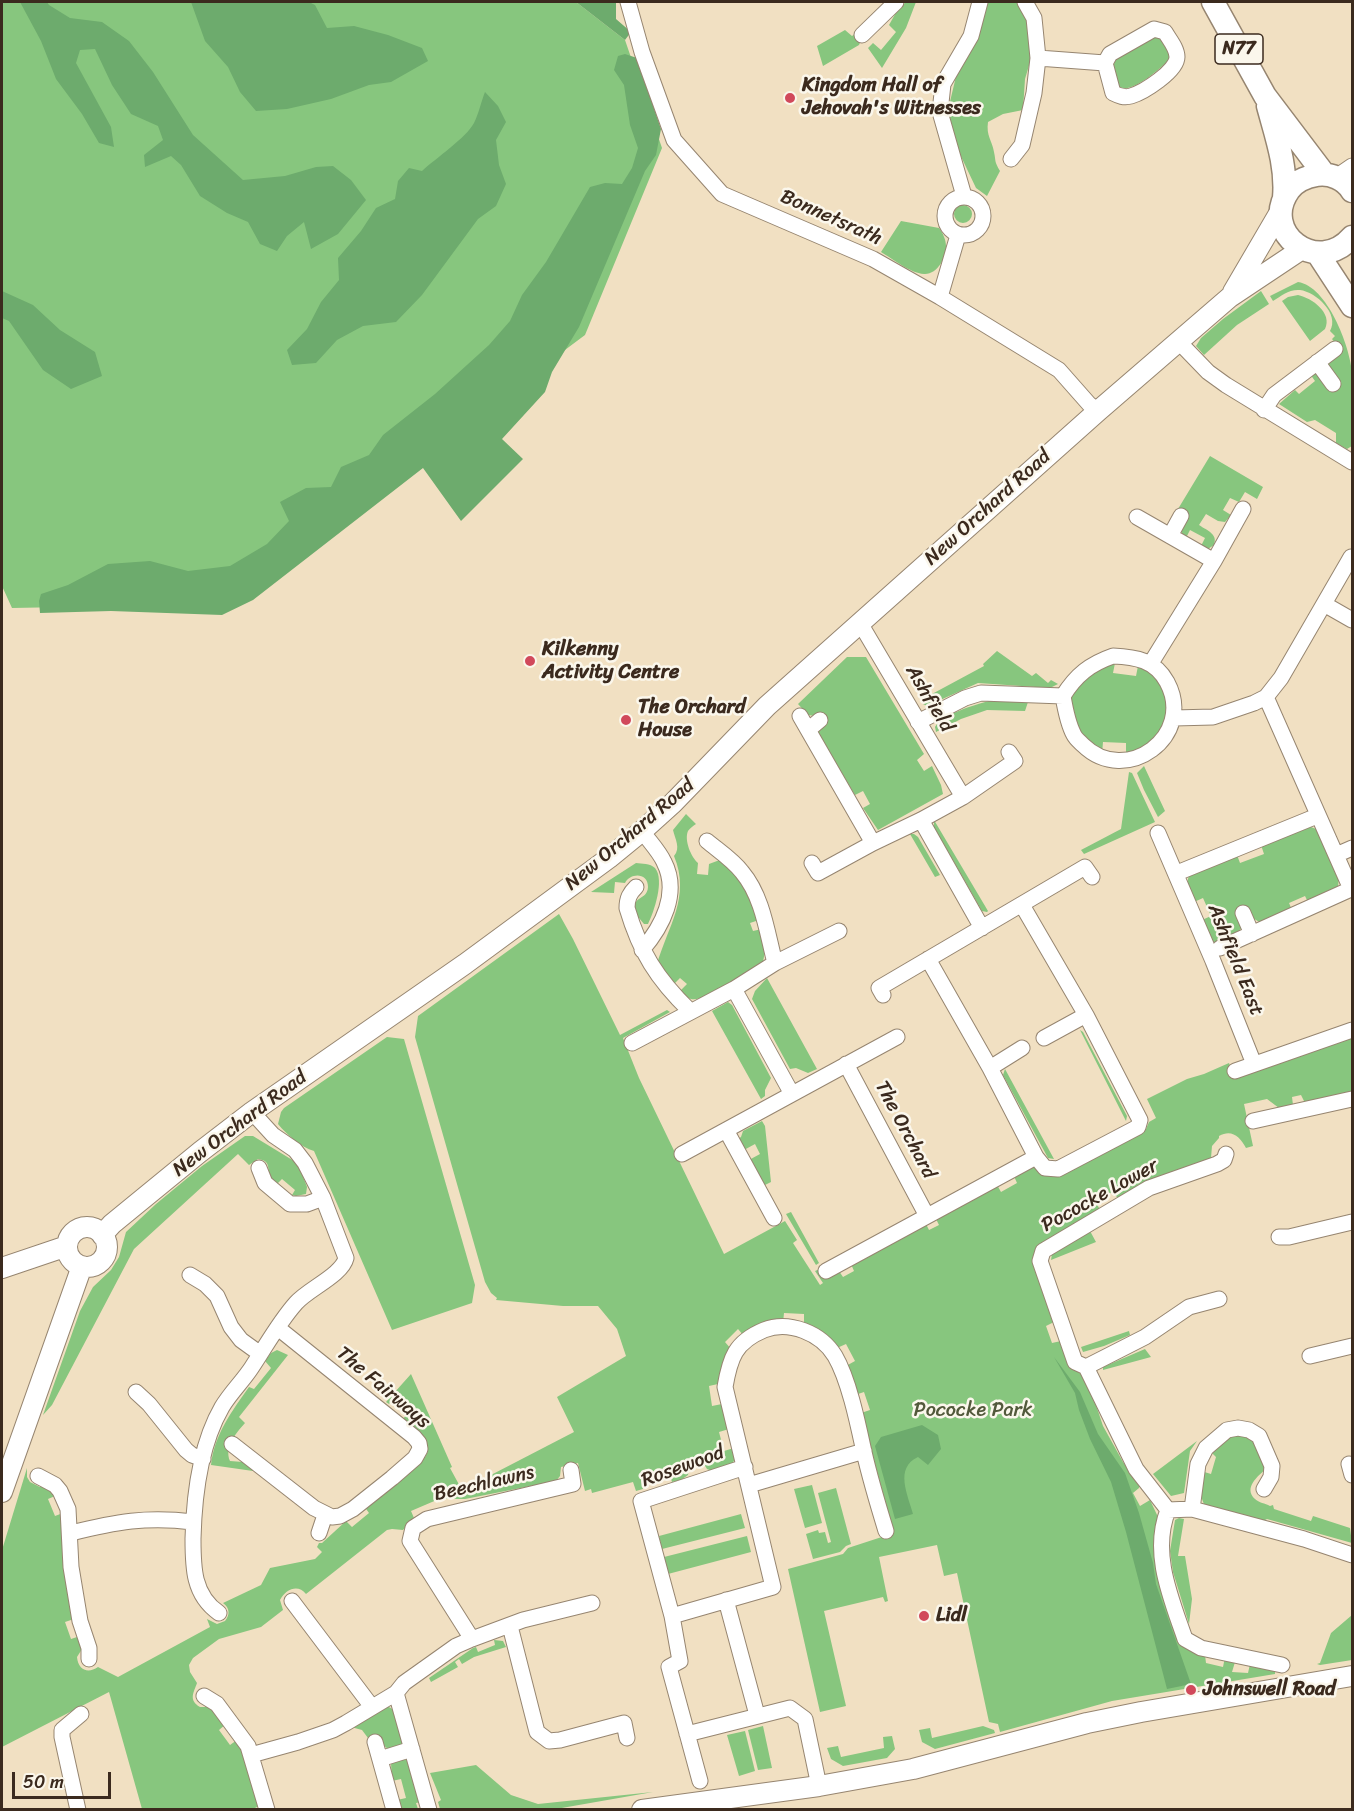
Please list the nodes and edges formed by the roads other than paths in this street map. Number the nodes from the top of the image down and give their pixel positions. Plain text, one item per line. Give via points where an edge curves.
1 (628, 2) edge
2 (896, 2) edge
3 (980, 2) edge
4 (1025, 2) edge
5 (1213, 2) edge
6 (862, 35) dead end
7 (1038, 58) junction
8 (1105, 63) junction
9 (1265, 96) junction
10 (1011, 159) dead end
11 (1341, 177) edge
12 (964, 196) junction
13 (1282, 204) junction
14 (958, 235) junction
15 (1353, 237) edge
16 (1310, 251) junction
17 (940, 297) junction
18 (1230, 297) junction
19 (1353, 306) edge
20 (1179, 342) junction
21 (1335, 349) dead end
22 (1317, 362) junction
23 (1334, 384) dead end
24 (1264, 410) junction
25 (1098, 411) junction
26 (1352, 462) edge
27 (1243, 509) dead end
28 (1181, 516) dead end
29 (1137, 517) dead end
30 (1170, 536) junction
31 (1350, 557) dead end
32 (1214, 561) junction
33 (1324, 604) junction
34 (1353, 620) edge
35 (860, 623) junction
36 (1151, 663) junction
37 (1063, 696) junction
38 (1266, 697) junction
39 (800, 716) dead end
40 (1174, 718) junction
41 (820, 720) dead end
42 (918, 722) junction
43 (808, 730) junction
44 (1009, 752) dead end
45 (963, 797) junction
46 (1317, 816) junction
47 (921, 820) junction
48 (642, 831) junction
49 (1158, 833) dead end
50 (707, 842) dead end
51 (873, 843) junction
52 (1353, 848) edge
53 (1336, 855) junction
54 (812, 863) dead end
55 (1176, 873) junction
56 (1092, 877) dead end
57 (636, 886) dead end
58 (1022, 905) junction
59 (1243, 913) dead end
60 (982, 928) junction
61 (839, 931) dead end
62 (1252, 934) junction
63 (1220, 948) dead end
64 (642, 950) junction
65 (928, 959) junction
66 (775, 963) junction
67 (734, 989) junction
68 (883, 995) dead end
69 (690, 1011) junction
70 (1086, 1015) junction
71 (1353, 1030) edge
72 (897, 1037) dead end
73 (1044, 1038) dead end
74 (632, 1043) dead end
75 (1022, 1048) dead end
76 (846, 1064) junction
77 (1254, 1064) junction
78 (990, 1068) junction
79 (1235, 1071) dead end
80 (792, 1094) junction
81 (1353, 1099) edge
82 (252, 1112) junction
83 (1253, 1121) dead end
84 (726, 1130) junction
85 (682, 1154) dead end
86 (1226, 1154) dead end
87 (1036, 1157) junction
88 (259, 1168) dead end
89 (323, 1198) junction
90 (927, 1216) junction
91 (774, 1218) dead end
92 (1353, 1222) edge
93 (102, 1235) junction
94 (1287, 1241) dead end
95 (67, 1246) junction
96 (82, 1266) junction
97 (2, 1268) edge
98 (826, 1271) dead end
99 (189, 1275) dead end
100 (1219, 1299) dead end
101 (278, 1328) junction
102 (1353, 1346) edge
103 (1316, 1351) dead end
104 (259, 1353) junction
105 (1086, 1367) junction
106 (136, 1392) dead end
107 (232, 1444) dead end
108 (864, 1452) junction
109 (202, 1459) junction
110 (745, 1467) junction
111 (571, 1470) dead end
112 (38, 1476) dead end
113 (749, 1485) junction
114 (1264, 1489) dead end
115 (2, 1492) edge
116 (1192, 1509) junction
117 (1168, 1510) junction
118 (324, 1515) junction
119 (193, 1522) junction
120 (886, 1531) dead end
121 (71, 1533) junction
122 (319, 1533) dead end
123 (1353, 1555) edge
124 (726, 1600) junction
125 (292, 1601) dead end
126 (592, 1603) dead end
127 (219, 1613) dead end
128 (672, 1616) junction
129 (510, 1626) junction
130 (472, 1639) junction
131 (89, 1659) dead end
132 (1282, 1665) dead end
133 (1353, 1676) edge
134 (396, 1693) junction
135 (204, 1696) dead end
136 (372, 1707) junction
137 (81, 1714) dead end
138 (757, 1715) junction
139 (687, 1734) junction
140 (627, 1738) dead end
141 (375, 1742) dead end
142 (412, 1749) junction
143 (252, 1755) junction
144 (380, 1759) junction
145 (700, 1780) dead end
146 (819, 1786) junction
147 (78, 1809) edge
148 (267, 1809) edge
149 (394, 1809) edge
150 (429, 1809) edge
151 (642, 1809) edge

1 - 17 street, Bonnetsrath via 674,140 722,194 873,259
2 - 6 street
3 - 12 street via 971,36 943,84 940,112
4 - 7 street via 1034,18
5 - 9 main road, N77
7 - 8 street
7 - 10 street via 1022,146
8 - 8 street via 1110,54 1154,29 1165,32 1177,58 1166,75 1132,96 1121,97 1113,93
9 - 11 main road, N77
9 - 13 main road, N77 via 1286,181
11 - 13 main road, N77 via 1306,177 1293,185
12 - 14 street via 952,200 944,215 948,228
12 - 14 street via 981,206 983,219 977,231
13 - 16 main road, N77 via 1283,227 1290,240
13 - 18 street, New Orchard Road
14 - 17 street
15 - 16 main road via 1334,251
16 - 18 street, New Orchard Road
16 - 19 main road, N77
17 - 25 street, Bonnetsrath via 1059,370
18 - 20 street, New Orchard Road
20 - 24 street via 1208,372
20 - 25 street, New Orchard Road
21 - 22 street
22 - 23 street
22 - 24 street via 1274,395
24 - 26 street
25 - 35 street, New Orchard Road
27 - 32 street
28 - 30 street
29 - 30 street
30 - 32 street
31 - 33 street
32 - 36 street
33 - 34 street
33 - 38 street
35 - 42 street, Ashfield
35 - 48 street, New Orchard Road via 767,706
36 - 37 street via 1113,656 1095,662 1080,673
36 - 40 street via 1171,690
37 - 40 street via 1074,737 1102,758 1123,761 1144,755 1164,738
37 - 42 street via 981,693
38 - 40 street via 1213,717
38 - 46 street, Ashfield East
39 - 43 street
41 - 43 street
42 - 45 street, Ashfield
43 - 51 street
44 - 45 street via 1015,761
45 - 47 street
46 - 53 street, Ashfield East
46 - 55 street
47 - 51 street
47 - 60 street
48 - 64 street via 664,862 670,884 660,925
48 - 82 street, New Orchard Road via 429,990
49 - 55 street, Ashfield East
50 - 66 street via 743,873 755,894
51 - 54 street via 818,873
52 - 53 street
53 - 62 street, Ashfield East via 1351,889
55 - 77 street, Ashfield East
56 - 58 street via 1085,867
57 - 64 street via 627,908
58 - 60 street
58 - 70 street
59 - 62 street, Ashfield East
60 - 65 street
61 - 66 street
62 - 63 street, Ashfield East
64 - 69 street via 670,992
65 - 68 street via 879,988
65 - 78 street
66 - 67 street
67 - 69 street
67 - 80 street
69 - 74 street
70 - 73 street
70 - 87 street via 1140,1120 1138,1126 1058,1169 1045,1168
71 - 77 street
72 - 76 street
75 - 78 street
76 - 80 street
76 - 90 street, The Orchard
77 - 79 street
78 - 87 street
80 - 84 street
81 - 83 street
82 - 89 street via 279,1141 300,1155
82 - 93 street, New Orchard Road
84 - 85 street
84 - 91 street
86 - 105 street, Pococke Lower via 1217,1164 1149,1188 1043,1251 1040,1261 1075,1362
87 - 90 street
88 - 89 street via 265,1183 290,1204 307,1204
89 - 101 street via 345,1251 344,1264 296,1302
90 - 98 street
92 - 94 street
93 - 95 street via 93,1228 81,1228 71,1234
93 - 96 street via 106,1246 103,1258 94,1266
95 - 96 street via 72,1261
95 - 97 street
96 - 115 street
99 - 104 street via 217,1296 231,1327
100 - 105 street via 1189,1307 1145,1338
101 - 104 street
101 - 118 street, The Fairways via 419,1443 415,1458 353,1509 340,1516
102 - 103 street
104 - 109 street via 220,1410
105 - 117 street, Pococke Lower via 1136,1468
106 - 109 street via 186,1450
107 - 118 street
108 - 110 street, Rosewood via 834,1355 805,1330 766,1329 735,1350 725,1386
108 - 113 street
108 - 120 street, Rosewood
109 - 119 street
110 - 113 street, Rosewood
110 - 128 street, Rosewood via 641,1501
111 - 130 street, Beechlawns via 573,1484 427,1519 413,1528 410,1541
112 - 121 street via 60,1491 68,1509
113 - 124 street, Rosewood via 773,1587
114 - 116 street via 1272,1466 1259,1436 1249,1430 1227,1430 1206,1448 1198,1464
116 - 117 street
116 - 123 street
117 - 132 street via 1160,1548 1164,1576 1185,1639 1201,1648
118 - 122 street
119 - 121 street via 145,1519
119 - 127 street via 195,1575 200,1594
121 - 131 street via 71,1568
124 - 128 street, Rosewood
124 - 138 street
125 - 136 street
126 - 129 street
128 - 139 street, Rosewood via 680,1661 669,1667
129 - 130 street
129 - 140 street via 537,1732 549,1741 560,1740 624,1724
130 - 134 street via 413,1676
133 - 146 street via 1087,1723 913,1769
134 - 136 street
134 - 142 street
135 - 143 street via 216,1704
136 - 143 street via 333,1730
137 - 147 street via 62,1730
138 - 139 street
138 - 146 street via 790,1708 805,1719
139 - 145 street, Rosewood
141 - 144 street
142 - 144 street
142 - 150 street
143 - 148 street
144 - 149 street
146 - 151 street

